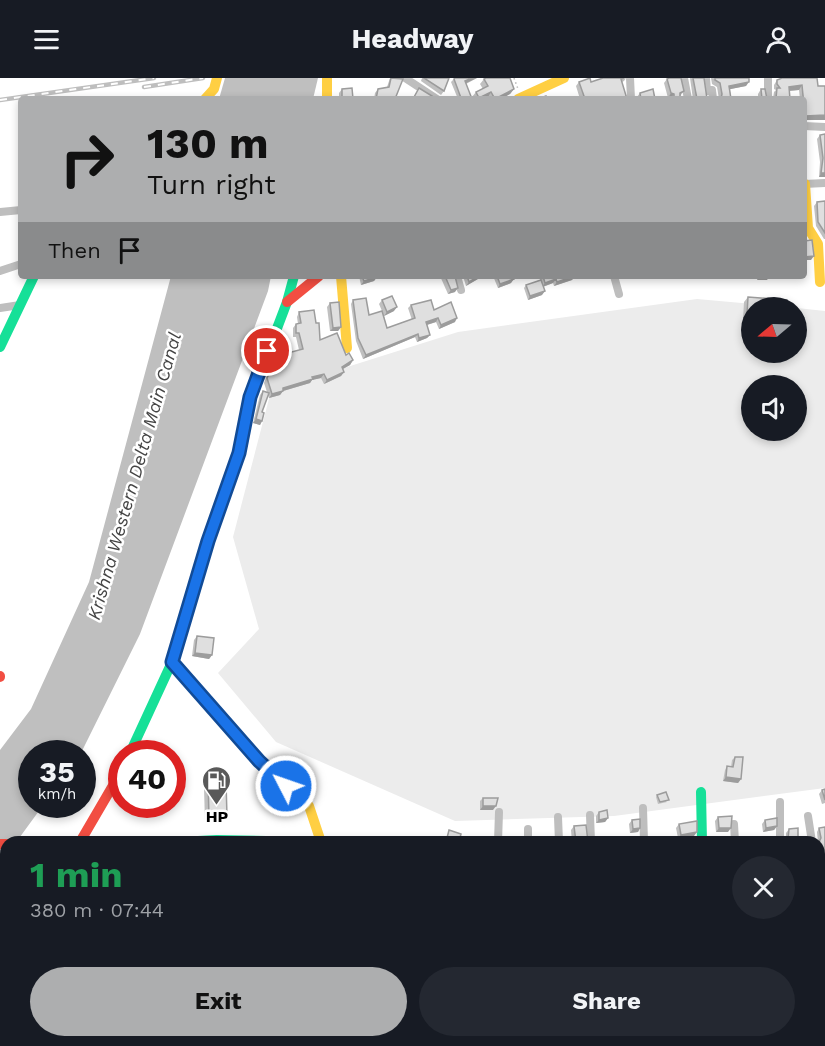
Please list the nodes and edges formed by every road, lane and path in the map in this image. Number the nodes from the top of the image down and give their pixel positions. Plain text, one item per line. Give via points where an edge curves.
1 (217, 78) edge
2 (327, 78) edge
3 (405, 78) edge
4 (564, 78) edge
5 (630, 78) edge
6 (684, 78) edge
7 (706, 78) edge
8 (768, 78) edge
9 (207, 96) edge
10 (327, 96) edge
11 (432, 96) edge
12 (525, 96) edge
13 (631, 96) edge
14 (687, 96) edge
15 (713, 96) edge
16 (768, 96) edge
17 (807, 126) edge
18 (825, 127) edge
19 (825, 183) edge
20 (807, 184) edge
21 (18, 210) edge
22 (0, 212) edge
23 (807, 213) edge
24 (18, 265) edge
25 (0, 271) edge
26 (33, 279) edge
27 (293, 279) edge
28 (315, 279) edge
29 (341, 279) edge
30 (458, 279) edge
31 (615, 279) edge
32 (820, 282) dead end
33 (461, 290) dead end
34 (619, 294) dead end
35 (287, 302) junction
36 (20, 305) junction
37 (0, 308) edge
38 (0, 347) edge
39 (347, 348) dead end
40 (172, 662) junction
41 (136, 740) edge
42 (701, 792) dead end
43 (108, 794) edge
44 (780, 802) dead end
45 (642, 808) dead end
46 (499, 812) dead end
47 (590, 815) dead end
48 (808, 816) dead end
49 (558, 817) dead end
50 (734, 824) edge
51 (528, 829) dead end
52 (84, 836) edge
53 (319, 836) edge
54 (498, 836) edge
55 (528, 836) edge
56 (559, 836) edge
57 (591, 836) edge
58 (644, 836) edge
59 (702, 836) edge
60 (735, 836) edge
61 (780, 836) edge
62 (811, 836) edge

1 - 9 street
2 - 10 street
3 - 11 street
4 - 12 street
5 - 13 street
6 - 14 street
7 - 15 street via 707,91 712,90
8 - 16 street
17 - 18 street
19 - 20 street
21 - 22 street
23 - 32 street via 808,228 818,244
24 - 25 street
26 - 36 street
27 - 35 street
28 - 35 street
29 - 39 street
30 - 33 street
31 - 34 street
35 - 40 street via 250,397 239,453
36 - 37 street
36 - 38 street
40 - 41 street
40 - 53 street via 264,766 309,806
42 - 59 street
43 - 52 street
44 - 61 street
45 - 58 street
46 - 54 street
47 - 57 street
48 - 62 street
49 - 56 street
50 - 60 street
51 - 55 street

